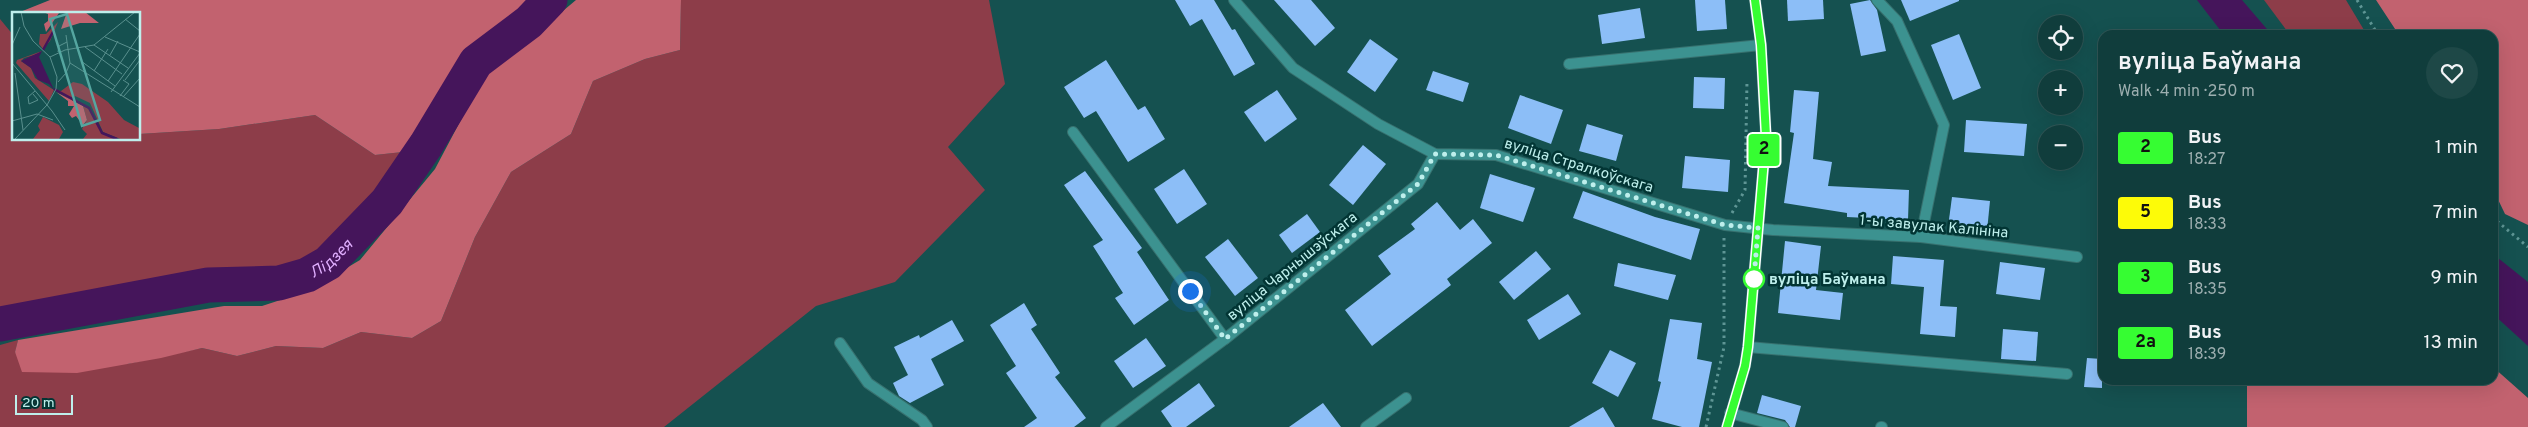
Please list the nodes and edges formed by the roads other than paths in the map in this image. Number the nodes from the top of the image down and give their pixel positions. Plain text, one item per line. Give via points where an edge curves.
1 (1234, 0) edge
2 (1756, 0) edge
3 (1877, 0) edge
4 (1761, 45) junction
5 (1569, 64) dead end
6 (1074, 132) dead end
7 (1435, 154) junction
8 (1758, 228) junction
9 (1921, 237) junction
10 (2077, 258) dead end
11 (1225, 339) junction
12 (840, 343) dead end
13 (1748, 347) junction
14 (2067, 374) dead end
15 (1406, 398) dead end
16 (1730, 413) junction
17 (927, 427) edge
18 (1106, 427) edge
19 (1366, 427) edge
20 (1727, 427) edge
21 (1783, 427) edge

1 - 7 street, вуліца Стралкоўскага via 1292,68 1378,124
2 - 4 main road
3 - 9 street via 1897,21 1944,125
4 - 5 street
4 - 8 main road via 1766,136
6 - 11 street
7 - 8 street, вуліца Стралкоўскага via 1496,155 1725,225
7 - 11 street, вуліца Чарнышэўскага via 1418,184
8 - 9 street, 1-ы завулак Калініна
8 - 13 main road
9 - 10 street, 1-ы завулак Калініна
11 - 18 street, вуліца Чарнышэўскага
12 - 17 street via 868,383 922,420
13 - 14 street
13 - 16 main road
15 - 19 street
16 - 20 main road
16 - 21 street

